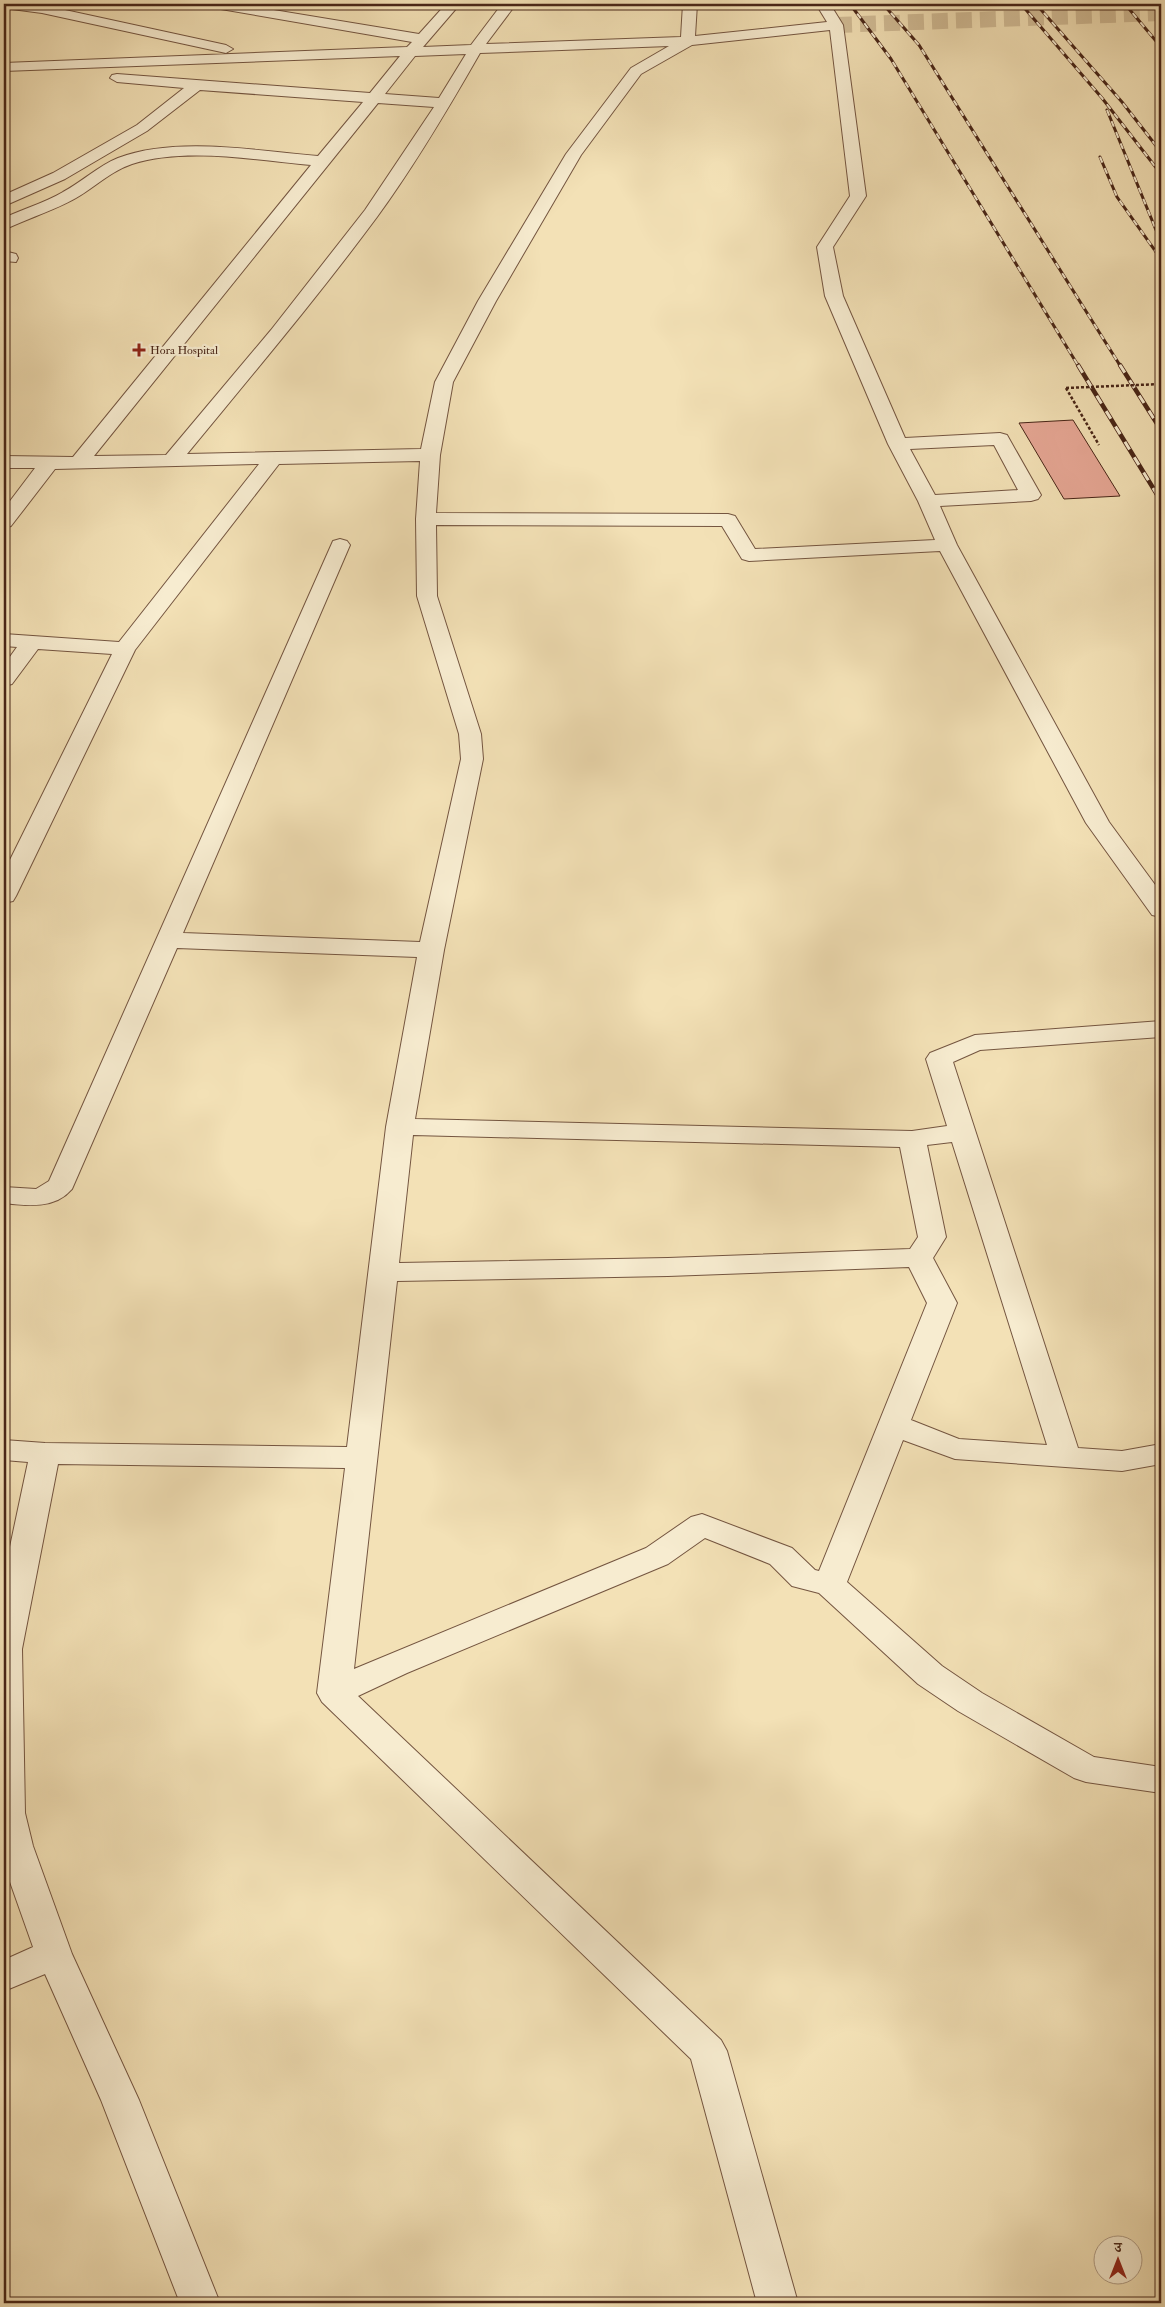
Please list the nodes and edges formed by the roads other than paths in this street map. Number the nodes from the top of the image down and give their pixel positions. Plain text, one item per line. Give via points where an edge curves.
1 (4, 4) edge
2 (217, 4) edge
3 (453, 4) edge
4 (509, 4) edge
5 (690, 4) edge
6 (822, 4) edge
7 (836, 25) junction
8 (422, 39) junction
9 (688, 41) junction
10 (475, 50) junction
11 (410, 53) junction
12 (246, 59) junction
13 (4, 68) edge
14 (197, 85) junction
15 (374, 98) junction
16 (444, 103) junction
17 (322, 161) junction
18 (4, 202) edge
19 (4, 224) edge
20 (898, 444) junction
21 (430, 455) junction
22 (274, 458) junction
23 (172, 460) junction
24 (4, 462) edge
25 (79, 462) junction
26 (49, 463) junction
27 (928, 501) junction
28 (426, 520) junction
29 (4, 522) edge
30 (947, 544) junction
31 (340, 545) dead end
32 (4, 640) edge
33 (32, 642) junction
34 (125, 649) junction
35 (4, 679) edge
36 (4, 896) edge
37 (1161, 910) edge
38 (169, 940) junction
39 (431, 950) junction
40 (1161, 1029) edge
41 (400, 1127) junction
42 (963, 1132) junction
43 (912, 1139) junction
44 (4, 1195) edge
45 (919, 1258) junction
46 (383, 1272) junction
47 (894, 1424) junction
48 (4, 1450) edge
49 (45, 1453) junction
50 (1161, 1454) edge
51 (1066, 1457) junction
52 (361, 1458) junction
53 (830, 1585) junction
54 (4, 1649) edge
55 (334, 1693) junction
56 (1161, 1780) edge
57 (54, 1954) junction
58 (4, 1976) edge
59 (200, 2303) edge
60 (778, 2303) edge

1 - 12 street via 42,9 240,52
2 - 8 street
3 - 8 street
4 - 10 street
5 - 9 street
6 - 7 street
7 - 9 street
7 - 20 street via 858,196 825,248 834,296
8 - 11 street
9 - 10 street
9 - 21 street via 636,71 574,154 487,301 444,382
10 - 11 street
10 - 16 street
11 - 12 street
11 - 15 street
12 - 13 street
13 - 14 street
14 - 15 street
14 - 18 street via 142,128 59,176
15 - 16 street
15 - 17 street
16 - 23 street via 371,214
17 - 19 street via 196,152 150,155 126,161 76,192
17 - 25 street
20 - 27 street
20 - 27 street via 1000,439 1031,495
21 - 22 street
21 - 28 street
22 - 23 street
22 - 34 street
23 - 25 street
24 - 26 street
25 - 26 street
26 - 29 street
27 - 30 street
28 - 30 street via 728,520 749,555
28 - 39 street via 427,596 472,748
30 - 37 street via 1098,823
31 - 38 street
32 - 33 street
33 - 34 street
33 - 35 street
34 - 36 street
38 - 39 street
38 - 44 street via 58,1190 39,1198
39 - 41 street
40 - 42 street via 974,1043 939,1058
41 - 43 street
41 - 46 street
42 - 43 street
42 - 51 street
43 - 45 street via 932,1237
45 - 46 street
45 - 47 street via 942,1303
46 - 52 street
47 - 51 street via 955,1449
47 - 53 street
48 - 49 street
49 - 52 street
49 - 54 street
50 - 51 street via 1122,1461
52 - 55 street
53 - 55 street via 804,1578 781,1556 702,1525 657,1556 395,1664
53 - 56 street via 930,1675 970,1702 1086,1768
54 - 57 street via 7,1813 15,1846
55 - 60 street via 708,2051
57 - 58 street
57 - 59 street via 120,2100

